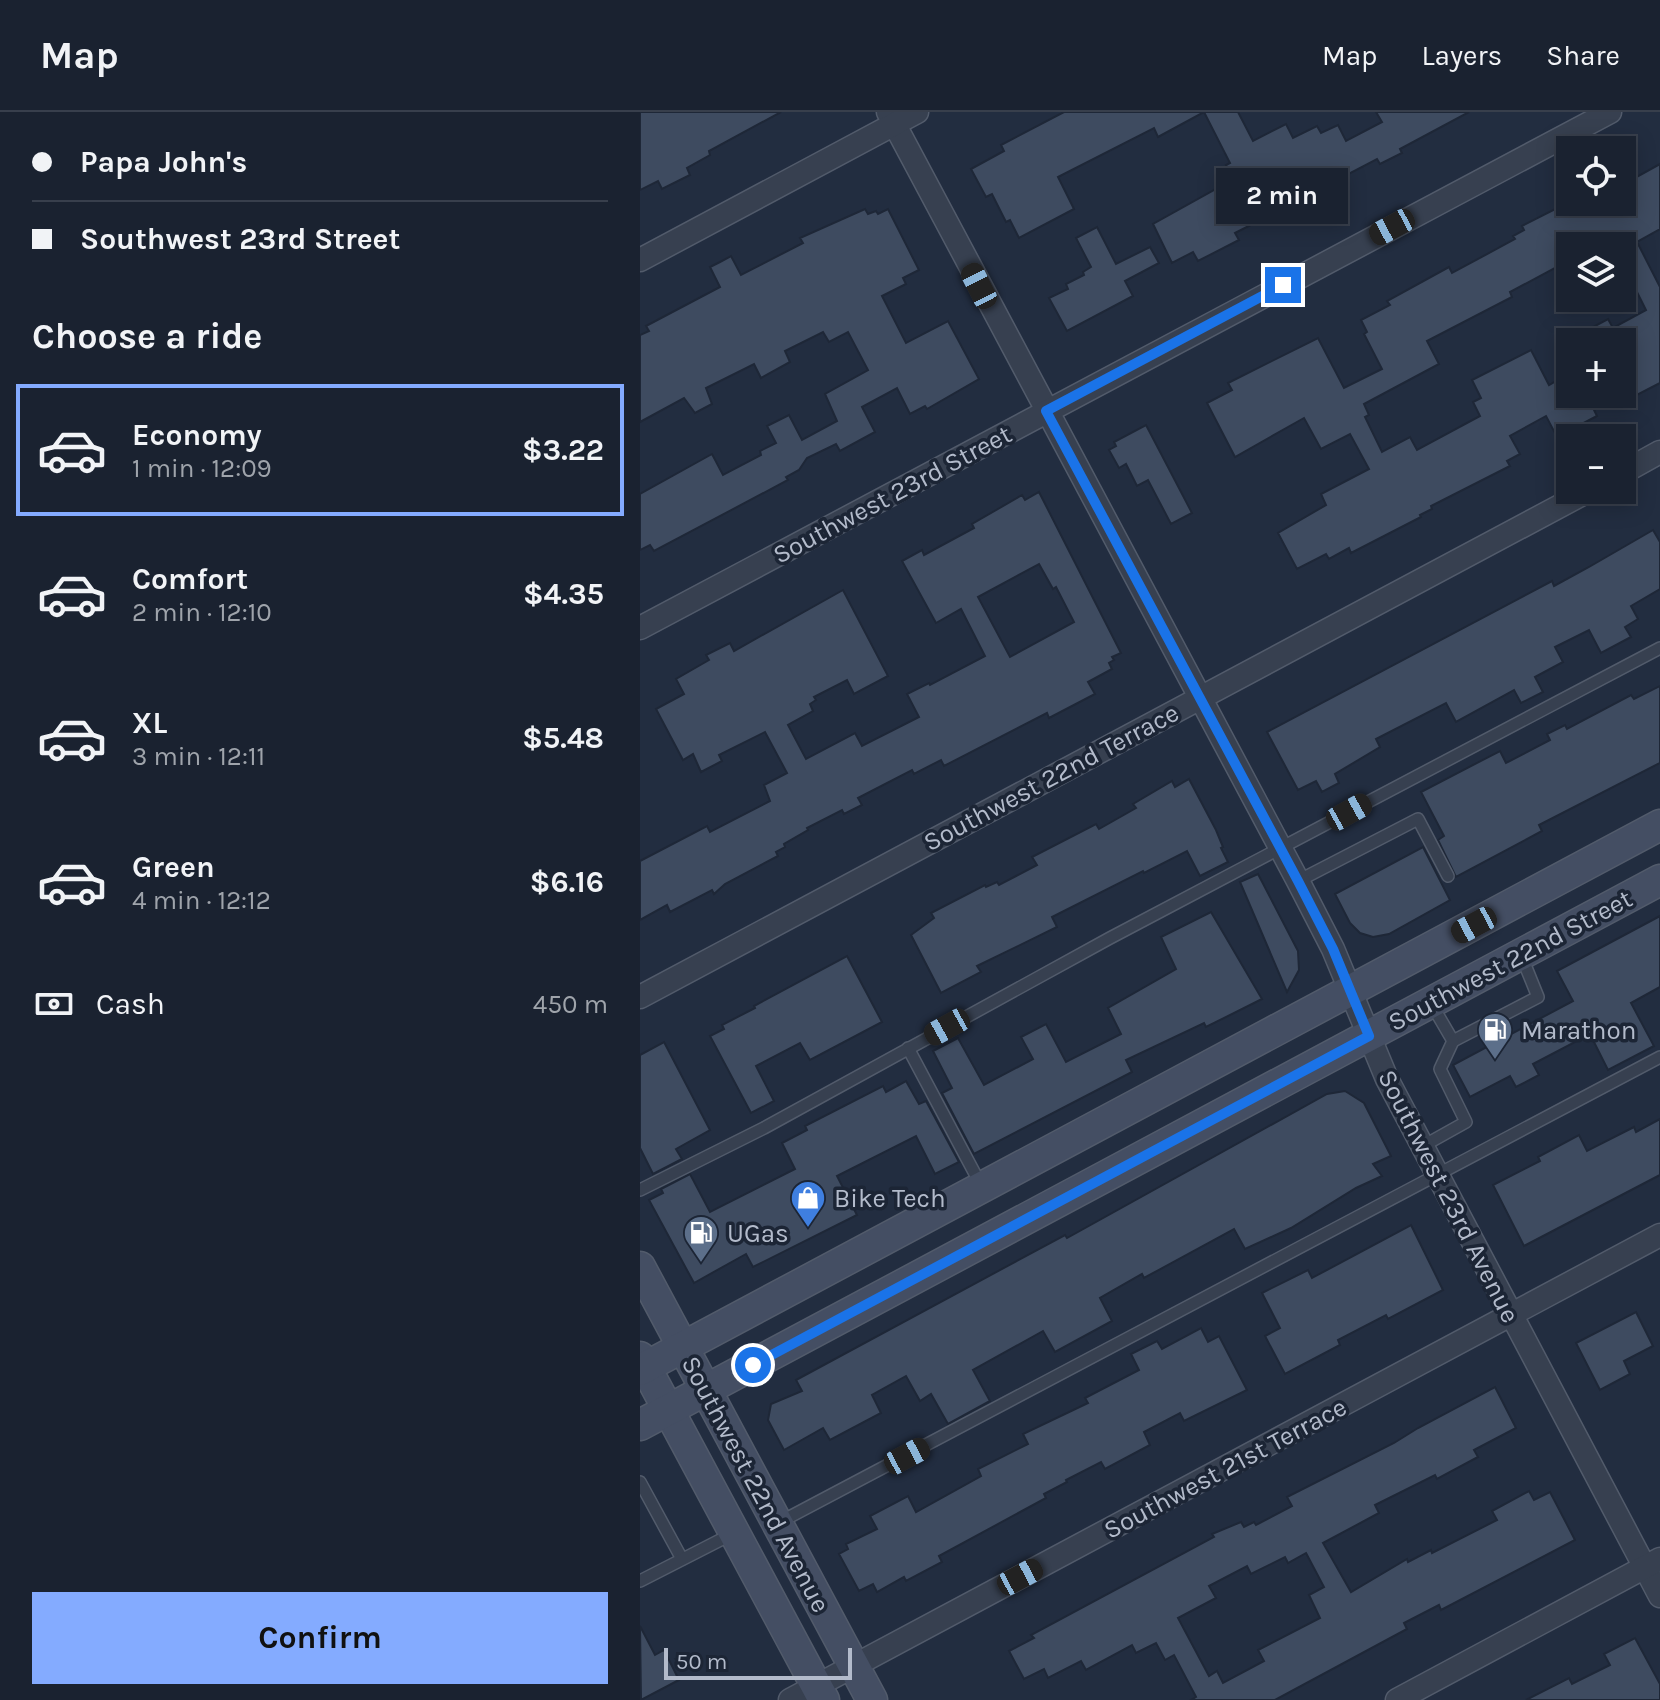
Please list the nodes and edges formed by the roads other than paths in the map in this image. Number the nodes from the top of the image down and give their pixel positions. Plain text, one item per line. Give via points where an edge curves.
1 (917, 112) edge
2 (1610, 112) edge
3 (891, 118) edge
4 (640, 260) edge
5 (1046, 411) junction
6 (1660, 452) edge
7 (1636, 465) edge
8 (1564, 504) edge
9 (640, 628) edge
10 (1660, 648) edge
11 (1201, 698) junction
12 (1660, 825) edge
13 (1281, 848) junction
14 (1448, 876) dead end
15 (1660, 880) edge
16 (1298, 881) junction
17 (1521, 954) junction
18 (1350, 991) junction
19 (640, 997) edge
20 (1431, 1002) junction
21 (1369, 1036) junction
22 (1453, 1041) junction
23 (908, 1048) junction
24 (1660, 1057) edge
25 (1423, 1146) junction
26 (1438, 1175) junction
27 (982, 1187) junction
28 (640, 1190) edge
29 (1660, 1235) edge
30 (640, 1267) edge
31 (1510, 1314) junction
32 (682, 1348) junction
33 (642, 1365) edge
34 (706, 1390) junction
35 (668, 1411) junction
36 (640, 1425) edge
37 (640, 1482) edge
38 (777, 1524) junction
39 (734, 1532) junction
40 (682, 1559) junction
41 (1652, 1563) edge
42 (640, 1581) edge
43 (1660, 1596) edge
44 (854, 1666) junction
45 (810, 1695) edge
46 (872, 1700) edge
47 (1397, 1700) edge

1 - 3 street
2 - 5 street, Southwest 23rd Street
3 - 4 street
3 - 5 street, Southwest 23rd Avenue
5 - 9 street, Southwest 23rd Street
5 - 11 street, Southwest 23rd Avenue
6 - 7 street
8 - 11 street, Southwest 22nd Terrace
10 - 13 lane
11 - 13 street, Southwest 23rd Avenue
11 - 19 street, Southwest 22nd Terrace
12 - 18 main road, Southwest 22nd Street
13 - 16 street, Southwest 23rd Avenue
13 - 23 lane
14 - 16 lane via 1418,819
15 - 17 main road, Southwest 22nd Street
16 - 18 street, Southwest 23rd Avenue
17 - 20 main road, Southwest 22nd Street
17 - 22 lane via 1538,997
18 - 21 street, Southwest 23rd Avenue
18 - 27 main road, Southwest 22nd Street
20 - 21 main road, Southwest 22nd Street
20 - 22 lane
21 - 25 street, Southwest 23rd Avenue
21 - 34 main road, Southwest 22nd Street
22 - 25 lane via 1440,1069 1466,1122
23 - 27 lane
23 - 28 lane
24 - 26 lane
25 - 26 street, Southwest 23rd Avenue
26 - 31 street, Southwest 23rd Avenue
26 - 38 lane
27 - 32 main road, Southwest 22nd Street
29 - 31 street, Southwest 21st Terrace
30 - 32 main road, Southwest 22nd Avenue
31 - 41 street, Southwest 23rd Avenue
31 - 44 street, Southwest 21st Terrace
32 - 33 main road, Southwest 22nd Street
32 - 34 main road, Southwest 22nd Avenue
33 - 35 main road, Southwest 22nd Avenue
34 - 35 main road, Southwest 22nd Street
34 - 38 main road, Southwest 22nd Avenue
35 - 36 main road, Southwest 22nd Street
35 - 39 main road, Southwest 22nd Avenue
37 - 40 lane
38 - 44 main road, Southwest 22nd Avenue
39 - 40 lane
39 - 45 main road, Southwest 22nd Avenue
40 - 42 lane
41 - 43 street, Southwest 23rd Avenue
41 - 47 street
44 - 45 street, Southwest 21st Terrace
44 - 46 main road, Southwest 22nd Avenue

